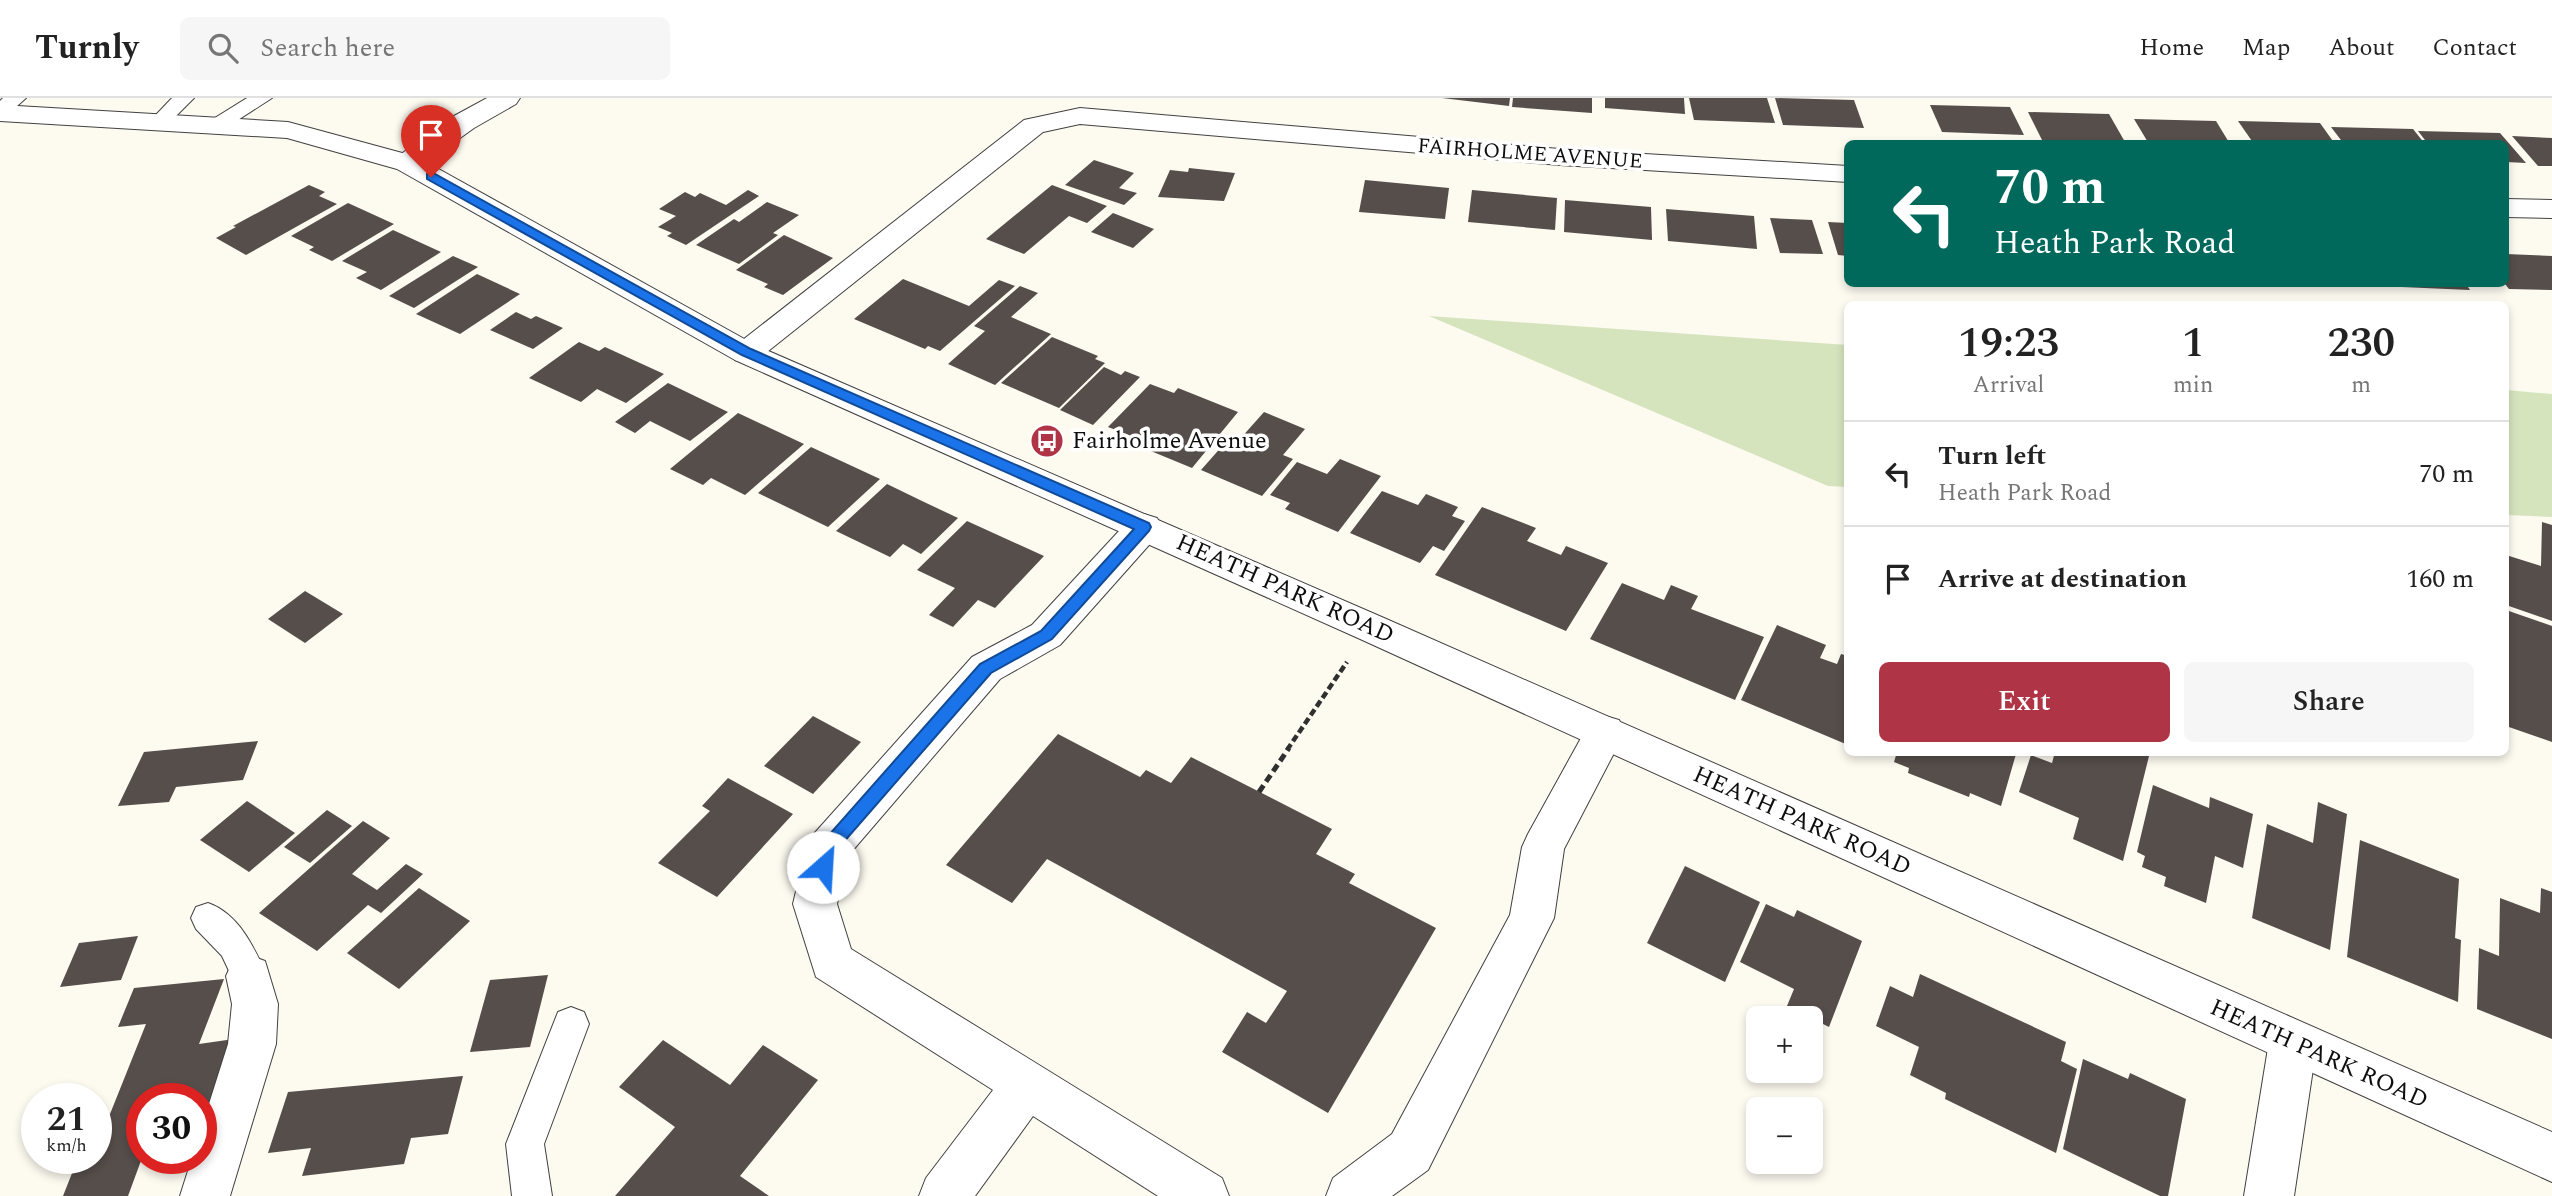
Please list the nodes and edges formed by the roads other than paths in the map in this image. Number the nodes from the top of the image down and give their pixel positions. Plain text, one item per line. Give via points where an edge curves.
1 (16, 98) edge
2 (262, 98) edge
3 (507, 98) edge
4 (172, 109) edge
5 (0, 112) edge
6 (217, 125) junction
7 (407, 163) junction
8 (1844, 174) edge
9 (2509, 208) edge
10 (2552, 209) edge
11 (746, 352) junction
12 (1144, 527) junction
13 (1605, 733) junction
14 (208, 918) dead end
15 (248, 976) joint
16 (571, 1024) dead end
17 (2293, 1042) junction
18 (1025, 1086) junction
19 (2552, 1157) edge
20 (205, 1196) edge
21 (532, 1196) edge
22 (944, 1196) edge
23 (1204, 1196) edge
24 (1351, 1196) edge
25 (2269, 1196) edge

1 - 5 lane
2 - 6 lane
3 - 7 street
4 - 5 street, HEATH PARK ROAD
4 - 6 street, HEATH PARK ROAD
6 - 7 street, HEATH PARK ROAD via 288,131
7 - 11 street, HEATH PARK ROAD
8 - 11 street, FAIRHOLME AVENUE via 1560,157 1080,116 1034,126
9 - 10 street
11 - 12 street, HEATH PARK ROAD
12 - 13 street, HEATH PARK ROAD
12 - 18 street via 1046,635 986,668 827,849 817,893 815,904 832,962
13 - 17 street, HEATH PARK ROAD
13 - 24 street via 1543,847 1532,918 1410,1152
14 - 15 lane via 234,944
15 - 20 street via 255,1004 252,1044
16 - 21 lane via 525,1144
17 - 19 street, HEATH PARK ROAD
17 - 25 street
18 - 22 street
18 - 23 street

